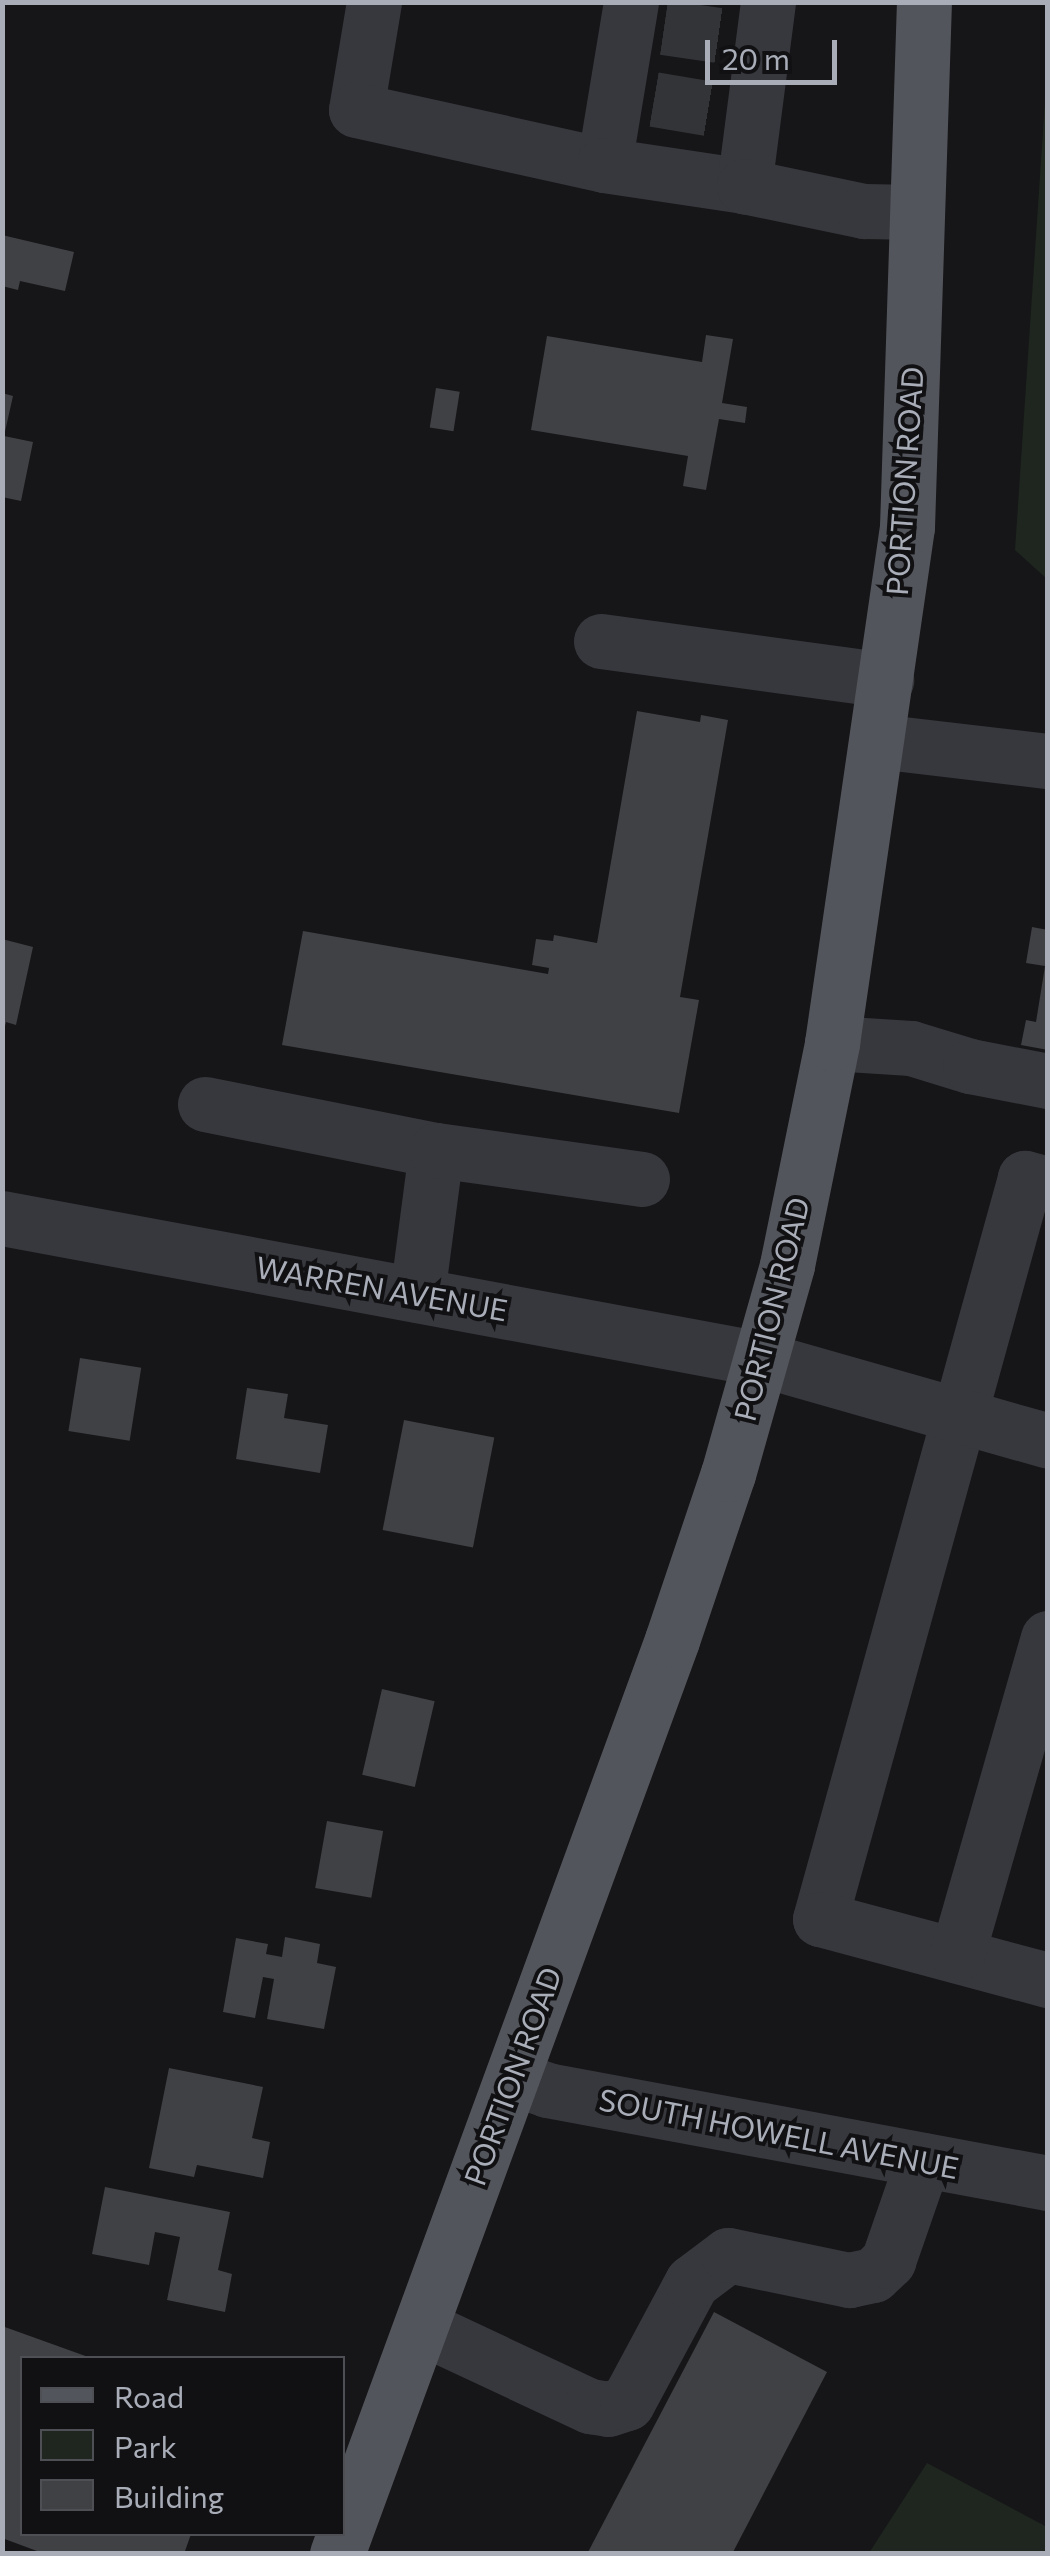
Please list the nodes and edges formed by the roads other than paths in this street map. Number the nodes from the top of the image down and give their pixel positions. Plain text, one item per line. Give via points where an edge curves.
1 (374, 2) edge
2 (924, 2) edge
3 (641, 16) edge
4 (757, 28) edge
5 (604, 165) junction
6 (744, 186) junction
7 (916, 212) junction
8 (601, 641) dead end
9 (886, 680) junction
10 (877, 741) junction
11 (1048, 761) edge
12 (832, 1043) junction
13 (1048, 1081) edge
14 (205, 1104) dead end
15 (436, 1150) junction
16 (642, 1178) dead end
17 (1048, 1184) edge
18 (2, 1218) edge
19 (416, 1295) junction
20 (761, 1359) junction
21 (958, 1416) junction
22 (1048, 1441) edge
23 (1048, 1638) edge
24 (957, 1955) junction
25 (1048, 1980) edge
26 (513, 2078) junction
27 (923, 2160) junction
28 (1048, 2183) edge
29 (420, 2327) junction
30 (345, 2532) edge

1 - 5 street via 356,110
2 - 7 main road, PORTION ROAD
3 - 5 street via 635,96
4 - 6 street via 739,113
5 - 6 street
6 - 7 street via 864,211
7 - 9 main road, PORTION ROAD via 907,527
8 - 9 street
9 - 10 main road, PORTION ROAD
10 - 11 street
10 - 12 main road, PORTION ROAD
12 - 13 street via 912,1048
12 - 20 main road, PORTION ROAD
14 - 15 street
15 - 16 street
15 - 19 street
17 - 21 street via 1024,1178
18 - 19 street, WARREN AVENUE
19 - 20 street, WARREN AVENUE
20 - 21 street, WARREN AVENUE
20 - 26 main road, PORTION ROAD via 678,1623
21 - 22 street, WARREN AVENUE
21 - 24 street via 820,1919
23 - 24 street
24 - 25 street
26 - 27 street, SOUTH HOWELL AVENUE via 547,2090
26 - 29 main road, PORTION ROAD
27 - 28 street, SOUTH HOWELL AVENUE
27 - 29 street via 888,2261 873,2275 849,2280 728,2256 692,2282 627,2403 590,2406
29 - 30 main road, PORTION ROAD

